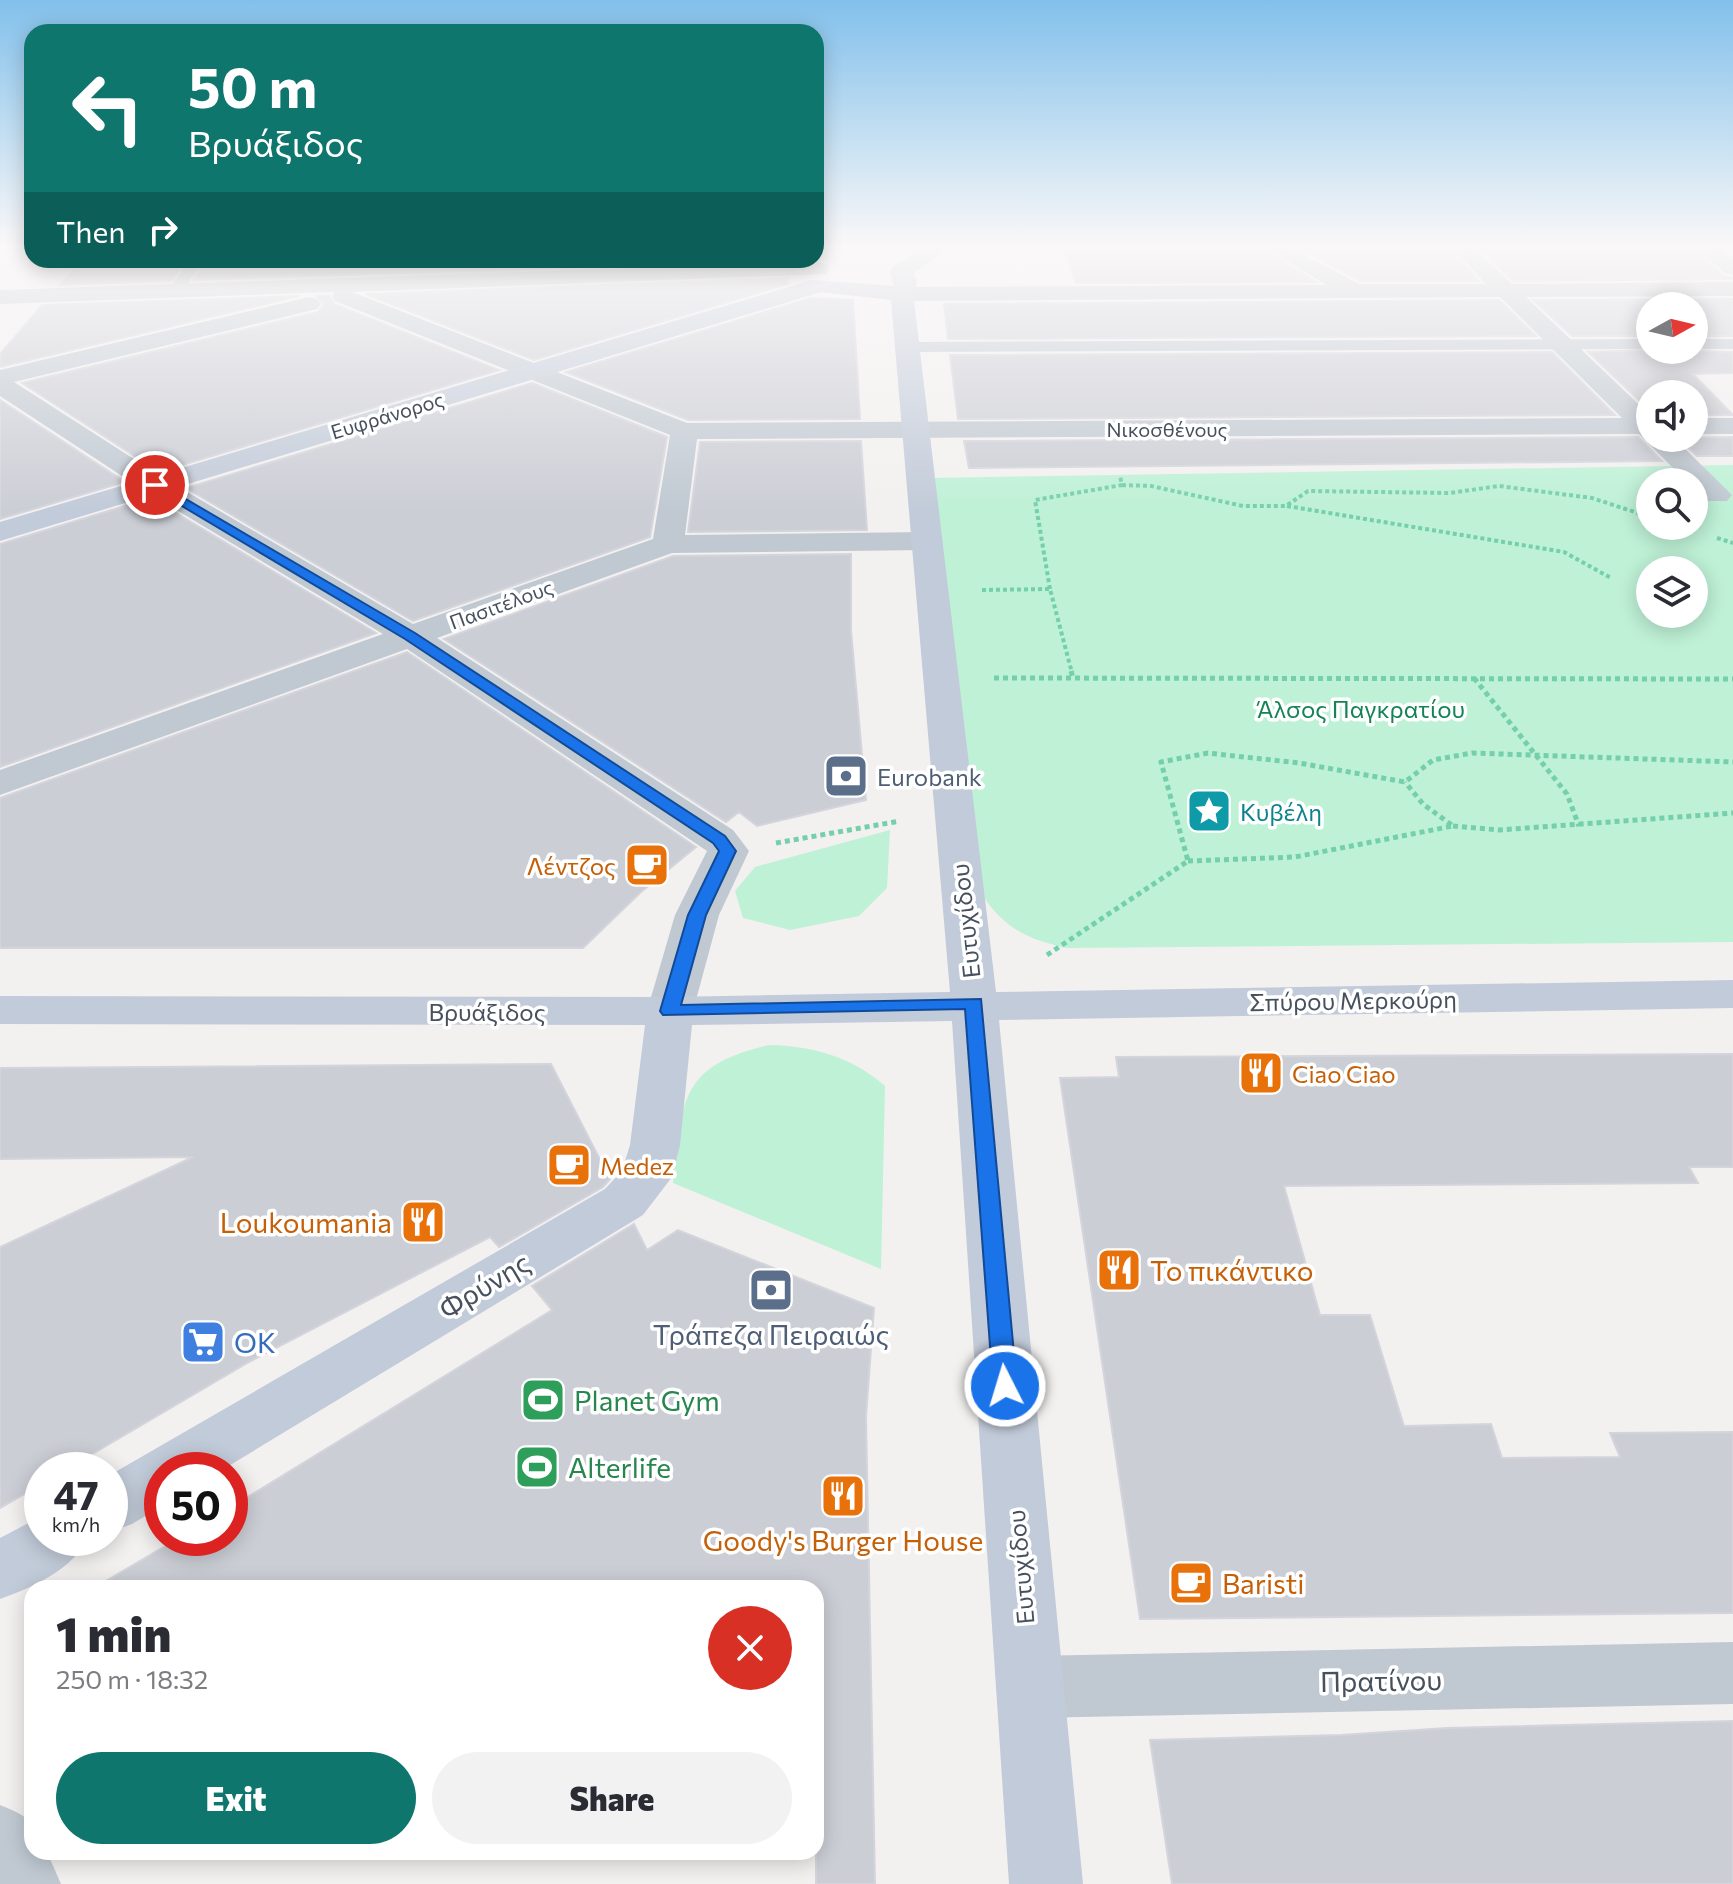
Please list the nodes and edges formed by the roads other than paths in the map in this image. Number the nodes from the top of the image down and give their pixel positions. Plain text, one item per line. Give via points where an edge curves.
1 (170, 335) edge
2 (450, 335) edge
3 (636, 335) edge
4 (906, 335) edge
5 (1552, 335) edge
6 (1561, 344) junction
7 (1636, 344) edge
8 (1708, 344) edge
9 (1733, 344) edge
10 (907, 347) junction
11 (533, 371) junction
12 (0, 378) edge
13 (0, 385) edge
14 (1636, 416) edge
15 (1708, 426) edge
16 (1733, 426) edge
17 (916, 430) junction
18 (1636, 430) edge
19 (684, 431) junction
20 (1673, 452) edge
21 (155, 485) junction
22 (1717, 495) dead end
23 (0, 532) edge
24 (927, 541) junction
25 (668, 544) junction
26 (410, 636) junction
27 (0, 783) edge
28 (1733, 994) edge
29 (974, 1003) junction
30 (0, 1010) edge
31 (670, 1011) junction
32 (201, 1452) edge
33 (25, 1556) edge
34 (0, 1571) edge
35 (1733, 1673) edge
36 (1030, 1687) junction
37 (0, 1841) edge
38 (24, 1884) edge
39 (1046, 1884) edge

1 - 12 street
2 - 11 street
3 - 11 main road, Ευφράνορος
4 - 10 main road, Ευτυχίδου
5 - 6 street
6 - 7 lane
6 - 10 lane
6 - 14 street
8 - 9 lane
10 - 17 main road, Ευτυχίδου
11 - 19 street
11 - 21 main road, Ευφράνορος
13 - 21 street
15 - 16 street
17 - 18 street, Νικοσθένους
17 - 19 street, Νικοσθένους
17 - 24 main road, Ευτυχίδου
19 - 25 street
20 - 22 street
21 - 23 main road, Ευφράνορος
21 - 26 street
24 - 25 street, Πασιτέλους
24 - 29 main road, Ευτυχίδου
25 - 26 street, Πασιτέλους
26 - 27 street, Πασιτέλους
26 - 31 street via 700,825 728,851 697,915
28 - 29 main road, Σπύρου Μερκούρη
29 - 31 main road, Βρυάξιδος
29 - 36 main road, Ευτυχίδου
30 - 31 main road, Βρυάξιδος
31 - 32 main road, Φρύνης via 655,1145 646,1177 624,1202
33 - 34 main road
35 - 36 street, Πρατίνου
36 - 39 main road, Ευτυχίδου
37 - 38 street

